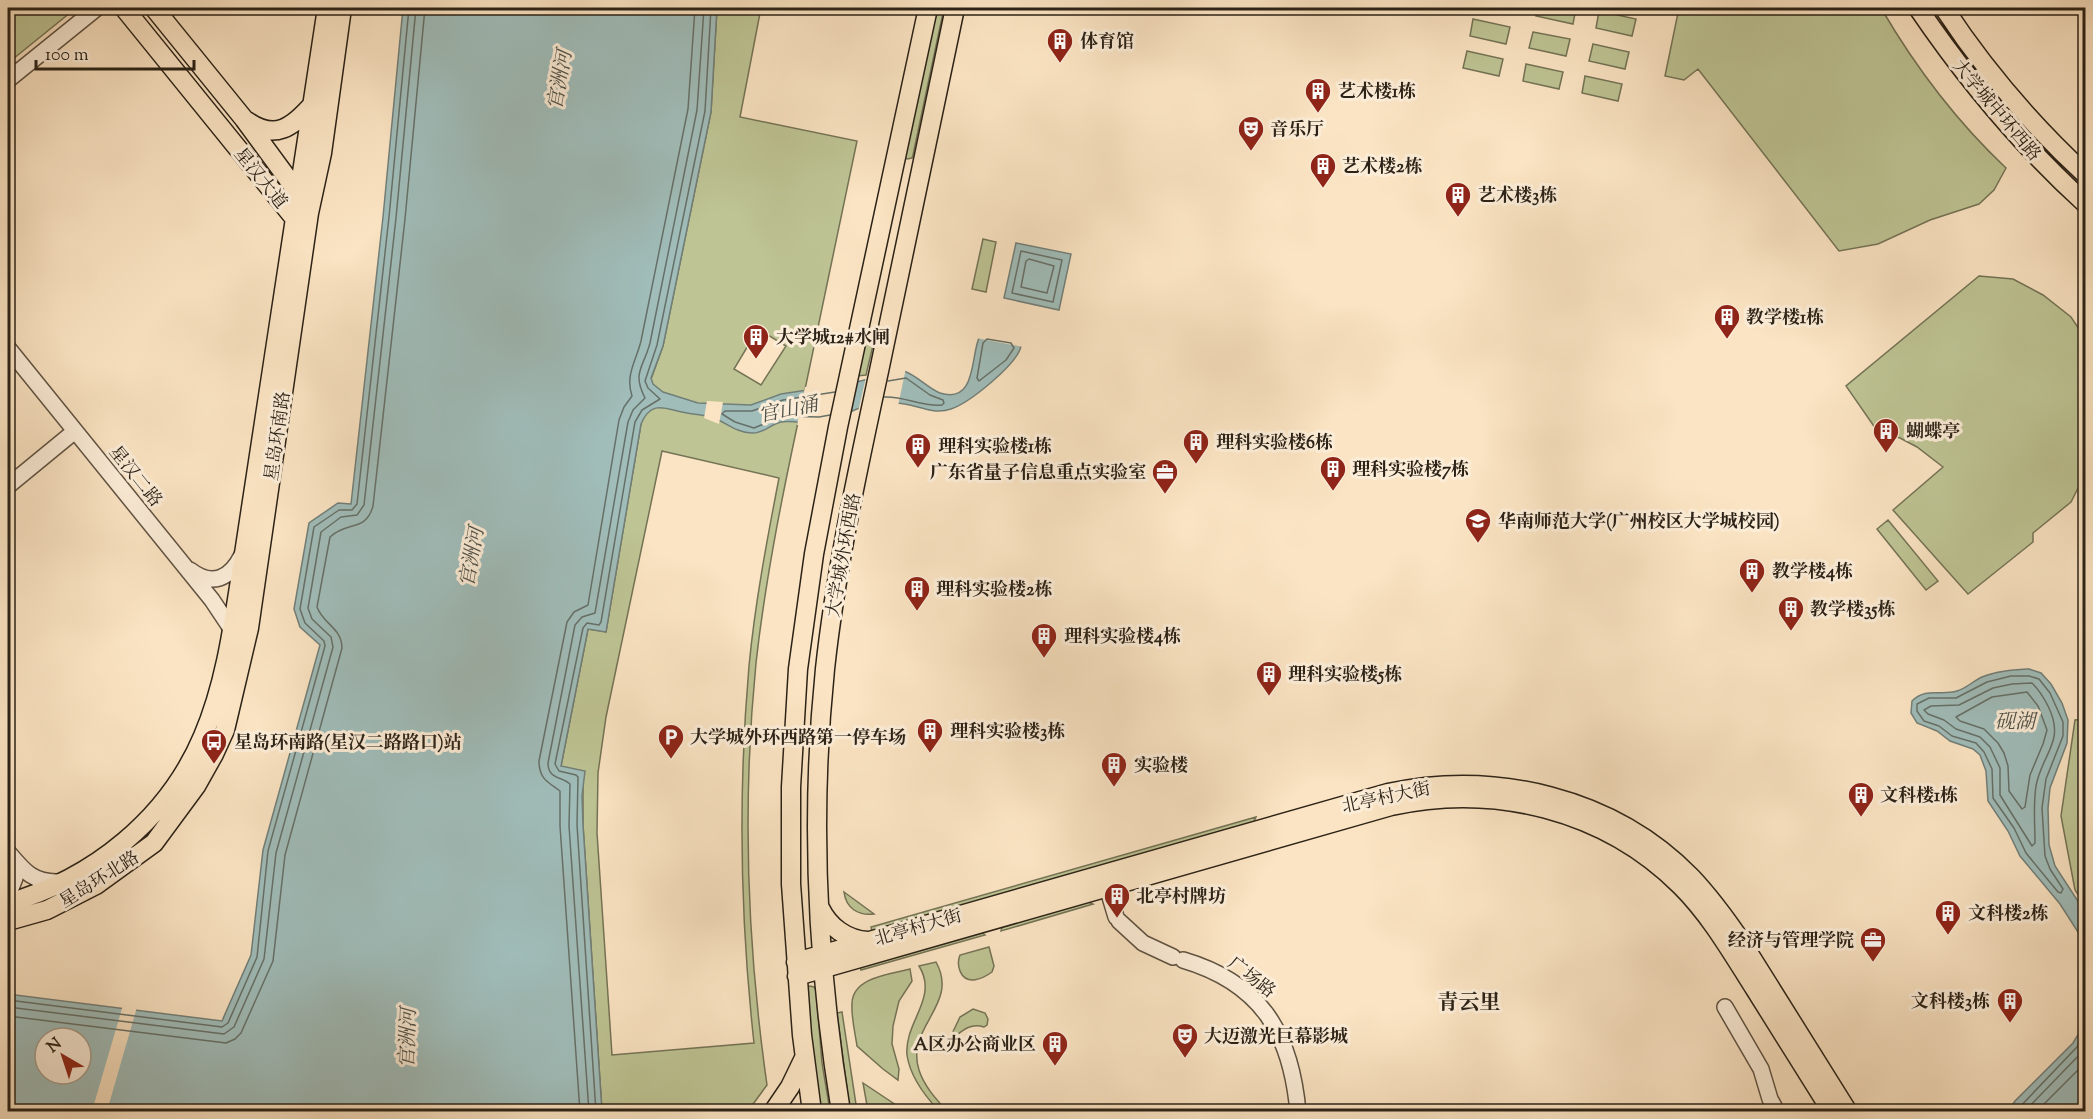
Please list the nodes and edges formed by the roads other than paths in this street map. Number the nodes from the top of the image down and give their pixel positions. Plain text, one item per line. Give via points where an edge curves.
1 (98, 8) edge
2 (124, 8) edge
3 (154, 8) edge
4 (327, 8) edge
5 (342, 8) edge
6 (928, 8) edge
7 (955, 8) edge
8 (1918, 8) edge
9 (1944, 8) edge
10 (159, 52) junction
11 (8, 80) edge
12 (219, 88) junction
13 (313, 104) junction
14 (244, 119) junction
15 (2085, 175) edge
16 (300, 192) junction
17 (2085, 204) edge
18 (302, 216) junction
19 (8, 348) edge
20 (75, 431) junction
21 (8, 486) edge
22 (245, 549) junction
23 (183, 564) junction
24 (232, 630) junction
25 (150, 817) joint
26 (153, 843) joint
27 (8, 854) edge
28 (1105, 881) junction
29 (64, 882) junction
30 (8, 896) edge
31 (8, 903) edge
32 (820, 908) junction
33 (8, 921) edge
34 (870, 941) junction
35 (823, 962) junction
36 (797, 969) junction
37 (1725, 1007) dead end
38 (804, 1056) junction
39 (773, 1112) edge
40 (812, 1112) edge
41 (841, 1112) edge
42 (1298, 1112) edge
43 (1777, 1112) edge
44 (1832, 1112) edge
45 (1848, 1112) edge

1 - 11 street
2 - 10 main road, 星汉大道
3 - 12 main road, 星汉大道
4 - 13 main road
5 - 18 main road, 星岛环南路 via 322,153
6 - 36 main road, 大学城外环西路 via 838,427 798,669 790,815
7 - 32 main road, 大学城外环西路 via 841,559 825,672 818,796
8 - 17 main road, 大学城中环西路 via 1997,114
9 - 15 main road, 大学城中环西路 via 2003,88
10 - 12 main road via 168,43
10 - 18 main road, 星汉大道
12 - 14 main road, 星汉大道
13 - 14 main road via 295,123 276,131 257,128
13 - 16 main road
14 - 16 main road, 星汉大道
16 - 18 main road, 星汉大道
18 - 22 main road, 星岛环南路
18 - 26 main road, 星岛环南路 via 249,628 234,699 214,754 180,810
19 - 20 street, 星汉二路
20 - 21 street
20 - 23 street, 星汉二路
22 - 23 street via 236,568 217,579 198,576
22 - 24 main road, 星岛环南路
23 - 24 street, 星汉二路
24 - 25 main road, 星岛环南路 via 202,738 185,772
25 - 29 main road, 星岛环北路 via 100,860
26 - 33 main road, 星岛环北路 via 80,893 47,910
27 - 29 street via 36,880
27 - 30 street via 15,878
28 - 34 main road, 北亭村大街
28 - 35 main road, 北亭村大街
28 - 42 street, 广场路 via 1117,919 1143,943 1205,967 1243,990 1265,1011 1288,1055
28 - 44 main road, 北亭村大街 via 1406,803 1478,798 1552,810 1614,836 1681,886 1712,922
28 - 45 main road, 北亭村大街 via 1404,790 1449,784 1494,786 1562,800 1621,825 1656,847 1690,876 1723,914
29 - 31 main road, 星岛环北路
32 - 34 main road via 845,936
32 - 35 main road, 大学城外环西路
34 - 35 main road, 北亭村大街
35 - 36 main road, 北亭村大街
35 - 41 main road, 大学城外环西路
36 - 38 main road, 大学城外环西路
37 - 43 street via 1761,1069
38 - 39 main road
38 - 40 main road, 大学城外环西路

